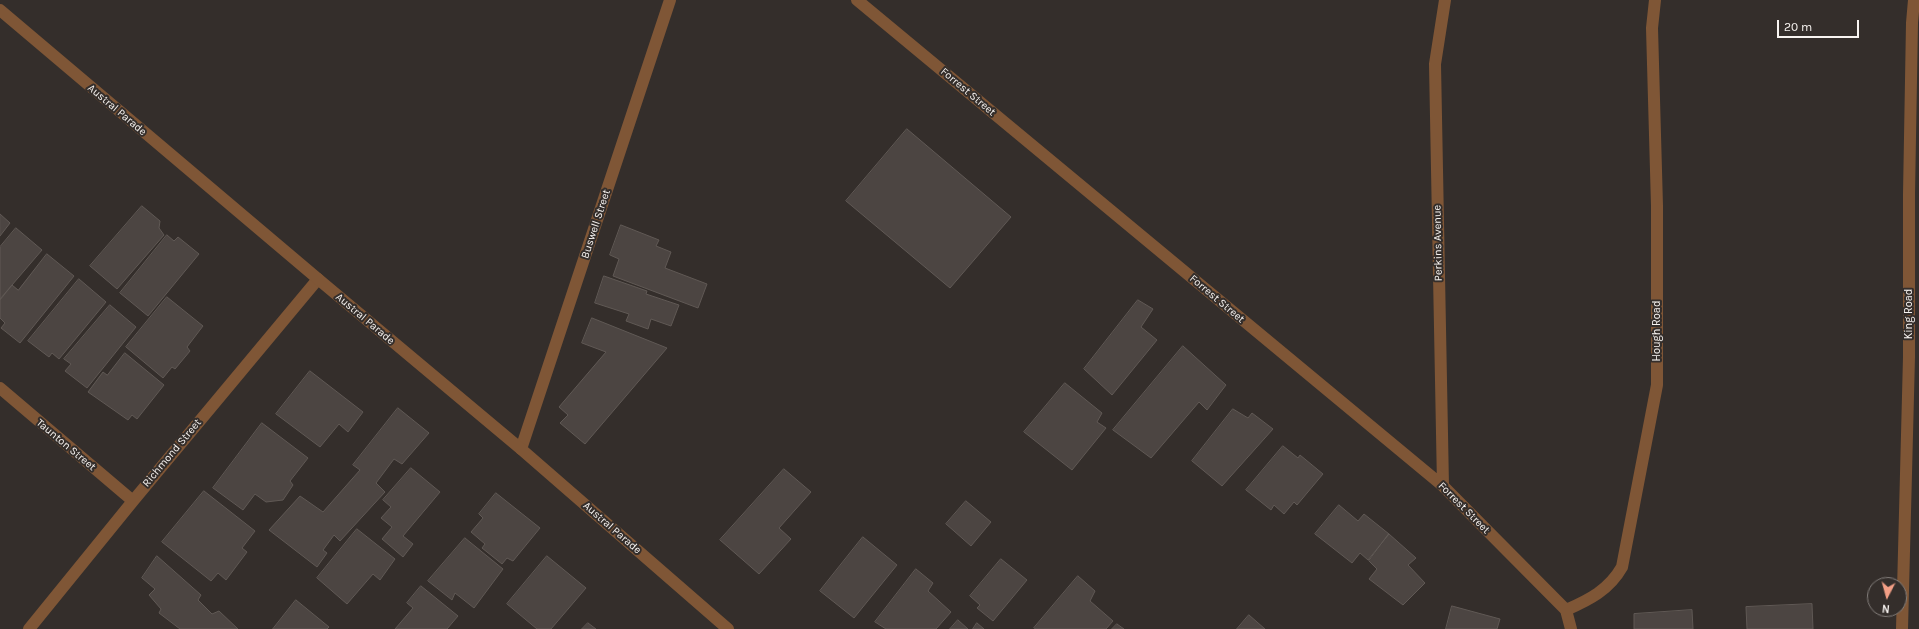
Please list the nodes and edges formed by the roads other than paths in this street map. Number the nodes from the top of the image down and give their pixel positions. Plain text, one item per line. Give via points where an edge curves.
1 (670, 0) edge
2 (857, 0) edge
3 (1445, 0) edge
4 (1655, 0) edge
5 (1914, 0) edge
6 (0, 10) edge
7 (318, 279) junction
8 (0, 388) edge
9 (522, 449) junction
10 (1443, 486) junction
11 (132, 501) junction
12 (1566, 610) junction
13 (29, 629) edge
14 (728, 629) edge
15 (1571, 629) edge
16 (1902, 629) edge

1 - 9 street, Buswell Street
2 - 10 street, Forrest Street
3 - 10 street, Perkins Avenue via 1435,64
4 - 12 street, Hough Road via 1652,28 1657,206 1657,385 1622,567 1616,578 1604,590
5 - 16 street, King Road
6 - 7 street, Austral Parade
7 - 9 street, Austral Parade
7 - 11 street, Richmond Street
8 - 11 street, Taunton Street
9 - 14 street, Austral Parade
10 - 12 street, Forrest Street
11 - 13 street, Richmond Street
12 - 15 street

